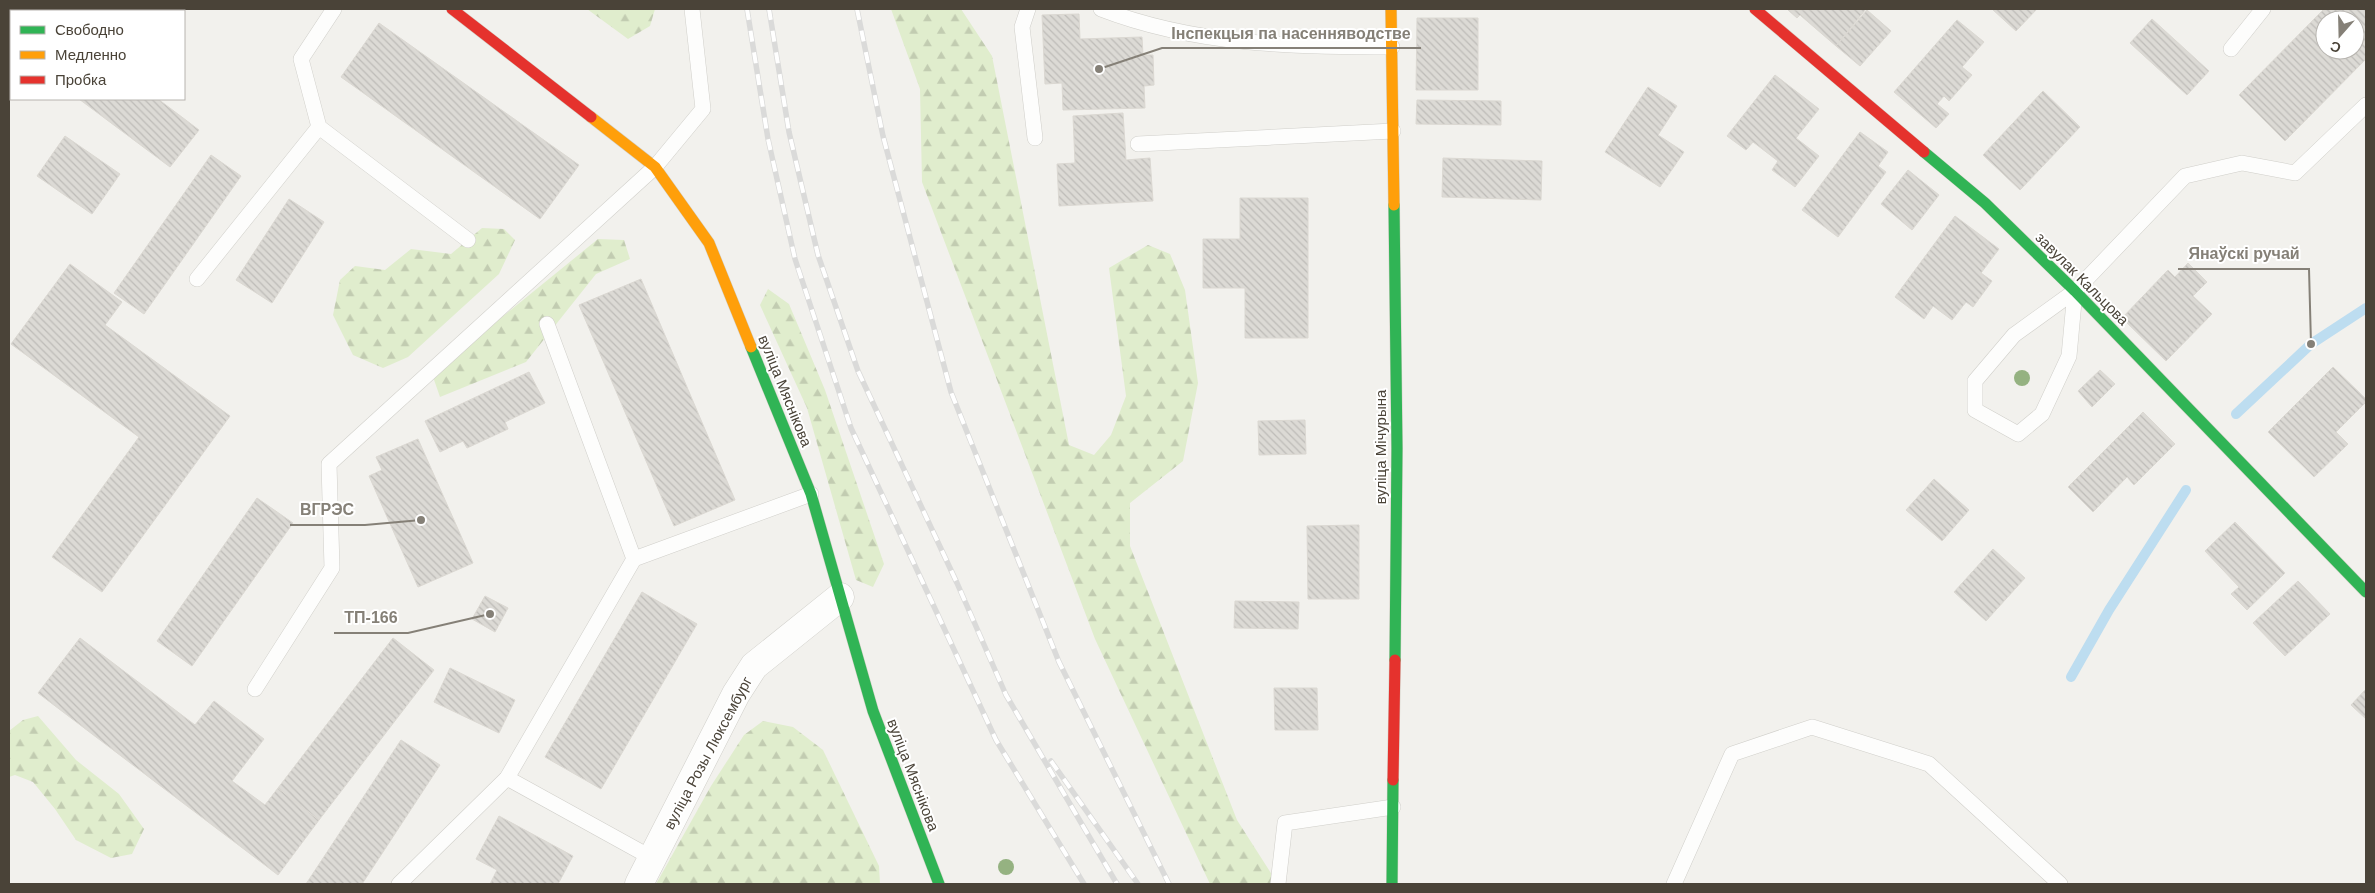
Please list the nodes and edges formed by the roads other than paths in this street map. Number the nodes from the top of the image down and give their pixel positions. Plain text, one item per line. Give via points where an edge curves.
1 (334, 9) edge
2 (452, 9) edge
3 (692, 9) edge
4 (1028, 9) edge
5 (1101, 9) edge
6 (1391, 9) edge
7 (1755, 9) edge
8 (2263, 9) edge
9 (1392, 47) junction
10 (2230, 50) dead end
11 (2366, 104) edge
12 (319, 127) junction
13 (1392, 131) junction
14 (1035, 138) dead end
15 (1138, 144) dead end
16 (655, 167) junction
17 (468, 240) dead end
18 (197, 279) dead end
19 (2075, 291) junction
20 (547, 324) dead end
21 (811, 494) junction
22 (634, 558) junction
23 (2366, 592) edge
24 (840, 597) junction
25 (255, 689) dead end
26 (507, 778) junction
27 (1393, 808) junction
28 (652, 858) junction
29 (399, 884) edge
30 (639, 884) edge
31 (939, 884) edge
32 (1278, 884) edge
33 (1392, 884) edge
34 (1674, 884) edge
35 (2060, 884) edge

1 - 12 lane via 301,59
2 - 16 street, вуліца Мяснікова
3 - 16 lane via 703,109
4 - 14 lane via 1022,27
5 - 9 lane via 1128,19 1213,39 1311,47
6 - 9 street, вуліца Мічурына
7 - 19 street, завулак Кальцова via 1985,203
8 - 10 lane
9 - 13 street, вуліца Мічурына
11 - 19 lane via 2295,173 2242,163 2185,176
12 - 17 lane
12 - 18 lane
13 - 15 lane
13 - 27 street, вуліца Мічурына via 1396,448
16 - 21 street, вуліца Мяснікова via 709,243
16 - 25 lane via 329,464 332,568
19 - 19 lane via 2069,356 2042,414 2018,434 1975,410 1975,380 2014,335
19 - 23 street, завулак Кальцова
20 - 22 lane
21 - 22 lane
21 - 24 street, вуліца Мяснікова
22 - 26 lane
24 - 28 street, вуліца Розы Люксембург via 754,666 736,694
24 - 31 street, вуліца Мяснікова via 873,711
26 - 28 lane
26 - 29 lane
27 - 32 lane via 1285,823
27 - 33 street, вуліца Мічурына
28 - 30 street, вуліца Розы Люксембург
34 - 35 lane via 1732,754 1812,727 1929,764

